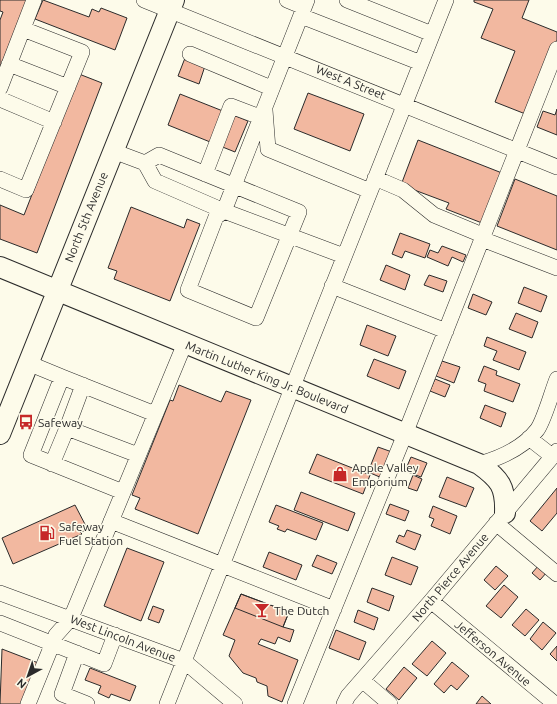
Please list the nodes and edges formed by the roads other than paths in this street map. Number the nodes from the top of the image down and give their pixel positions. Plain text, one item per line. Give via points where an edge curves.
1 (34, 0) edge
2 (144, 0) edge
3 (287, 0) edge
4 (347, 0) edge
5 (446, 0) edge
6 (172, 5) edge
7 (304, 8) edge
8 (23, 29) junction
9 (432, 34) junction
10 (557, 49) edge
11 (190, 54) dead end
12 (284, 56) junction
13 (9, 64) junction
14 (421, 64) junction
15 (68, 87) junction
16 (0, 88) edge
17 (272, 88) junction
18 (0, 100) edge
19 (405, 104) junction
20 (262, 112) junction
21 (54, 122) junction
22 (518, 150) junction
23 (113, 151) junction
24 (145, 163) junction
25 (557, 167) edge
26 (205, 174) junction
27 (0, 179) edge
28 (373, 185) junction
29 (234, 186) junction
30 (224, 211) junction
31 (290, 235) junction
32 (479, 235) junction
33 (344, 256) junction
34 (0, 267) edge
35 (557, 268) edge
36 (332, 286) junction
37 (57, 290) junction
38 (446, 331) junction
39 (185, 343) junction
40 (28, 363) junction
41 (62, 377) junction
42 (557, 379) edge
43 (83, 385) junction
44 (291, 387) junction
45 (155, 414) junction
46 (67, 428) junction
47 (0, 434) edge
48 (405, 434) junction
49 (529, 438) junction
50 (555, 454) edge
51 (138, 455) junction
52 (52, 464) junction
53 (479, 464) junction
54 (123, 492) junction
55 (500, 518) junction
56 (111, 521) junction
57 (222, 565) junction
58 (557, 574) edge
59 (0, 593) edge
60 (431, 601) junction
61 (334, 609) junction
62 (71, 618) junction
63 (1, 626) edge
64 (115, 635) junction
65 (52, 644) junction
66 (77, 653) junction
67 (184, 661) junction
68 (362, 680) junction
69 (344, 701) edge
70 (168, 703) edge
71 (28, 704) edge
72 (87, 704) edge
73 (235, 704) edge
74 (294, 704) edge
75 (390, 704) edge
76 (555, 704) edge

1 - 8 street
2 - 6 street, West A Street
3 - 7 street
4 - 9 street
5 - 9 street
6 - 12 street, West A Street
6 - 23 main road, North 5th Avenue
7 - 12 street
7 - 14 street
8 - 13 street
8 - 15 street via 82,52
9 - 14 street
10 - 22 street
11 - 17 street
12 - 17 street
12 - 19 street, West A Street
13 - 15 street
13 - 16 street
14 - 19 street
15 - 21 street
17 - 20 street
18 - 21 street
19 - 22 street, West A Street
19 - 28 street
20 - 26 street via 231,106
20 - 28 street via 268,149
20 - 29 street
21 - 27 street via 26,190
22 - 25 street, West A Street
22 - 32 street
23 - 24 street
23 - 37 main road, North 5th Avenue
24 - 26 street via 159,156
24 - 30 street via 155,181
26 - 29 street
28 - 32 street via 403,190 434,215
28 - 33 street
29 - 30 street
29 - 31 street via 299,212
30 - 31 street
30 - 31 street via 216,217 188,290 256,318
31 - 33 street
32 - 35 street
32 - 38 street
33 - 36 street
34 - 37 main road, Martin Luther King Jr. Boulevard
36 - 38 street
36 - 44 street
37 - 39 main road, Martin Luther King Jr. Boulevard
37 - 40 main road, North 5th Avenue
38 - 48 street
39 - 44 main road, Martin Luther King Jr. Boulevard
39 - 45 street
40 - 41 street
40 - 47 main road, North 5th Avenue
41 - 43 street
41 - 52 street via 31,455
42 - 49 street via 538,429
43 - 45 street
43 - 46 street
44 - 48 main road, Martin Luther King Jr. Boulevard
44 - 57 street
45 - 51 street
46 - 51 street
46 - 52 street
48 - 53 main road, Martin Luther King Jr. Boulevard
48 - 61 street
49 - 50 street
49 - 53 street via 514,450
50 - 55 street, North Pierce Avenue
51 - 54 street
52 - 54 street
53 - 55 main road, Martin Luther King Jr. Boulevard via 500,482 505,498
54 - 56 street
55 - 58 street
55 - 60 street, North Pierce Avenue
56 - 57 street
56 - 62 street
57 - 61 street
57 - 67 street
59 - 62 street, West Lincoln Avenue
60 - 68 street, North Pierce Avenue
60 - 76 street, Jefferson Avenue
61 - 74 street
62 - 64 street, West Lincoln Avenue
62 - 65 street via 56,635
63 - 65 street
64 - 66 street via 104,664
64 - 67 street, West Lincoln Avenue
65 - 66 street
65 - 71 street
66 - 72 street via 62,694
67 - 70 street
67 - 73 street, West Lincoln Avenue
68 - 69 street, North Pierce Avenue
68 - 75 street

